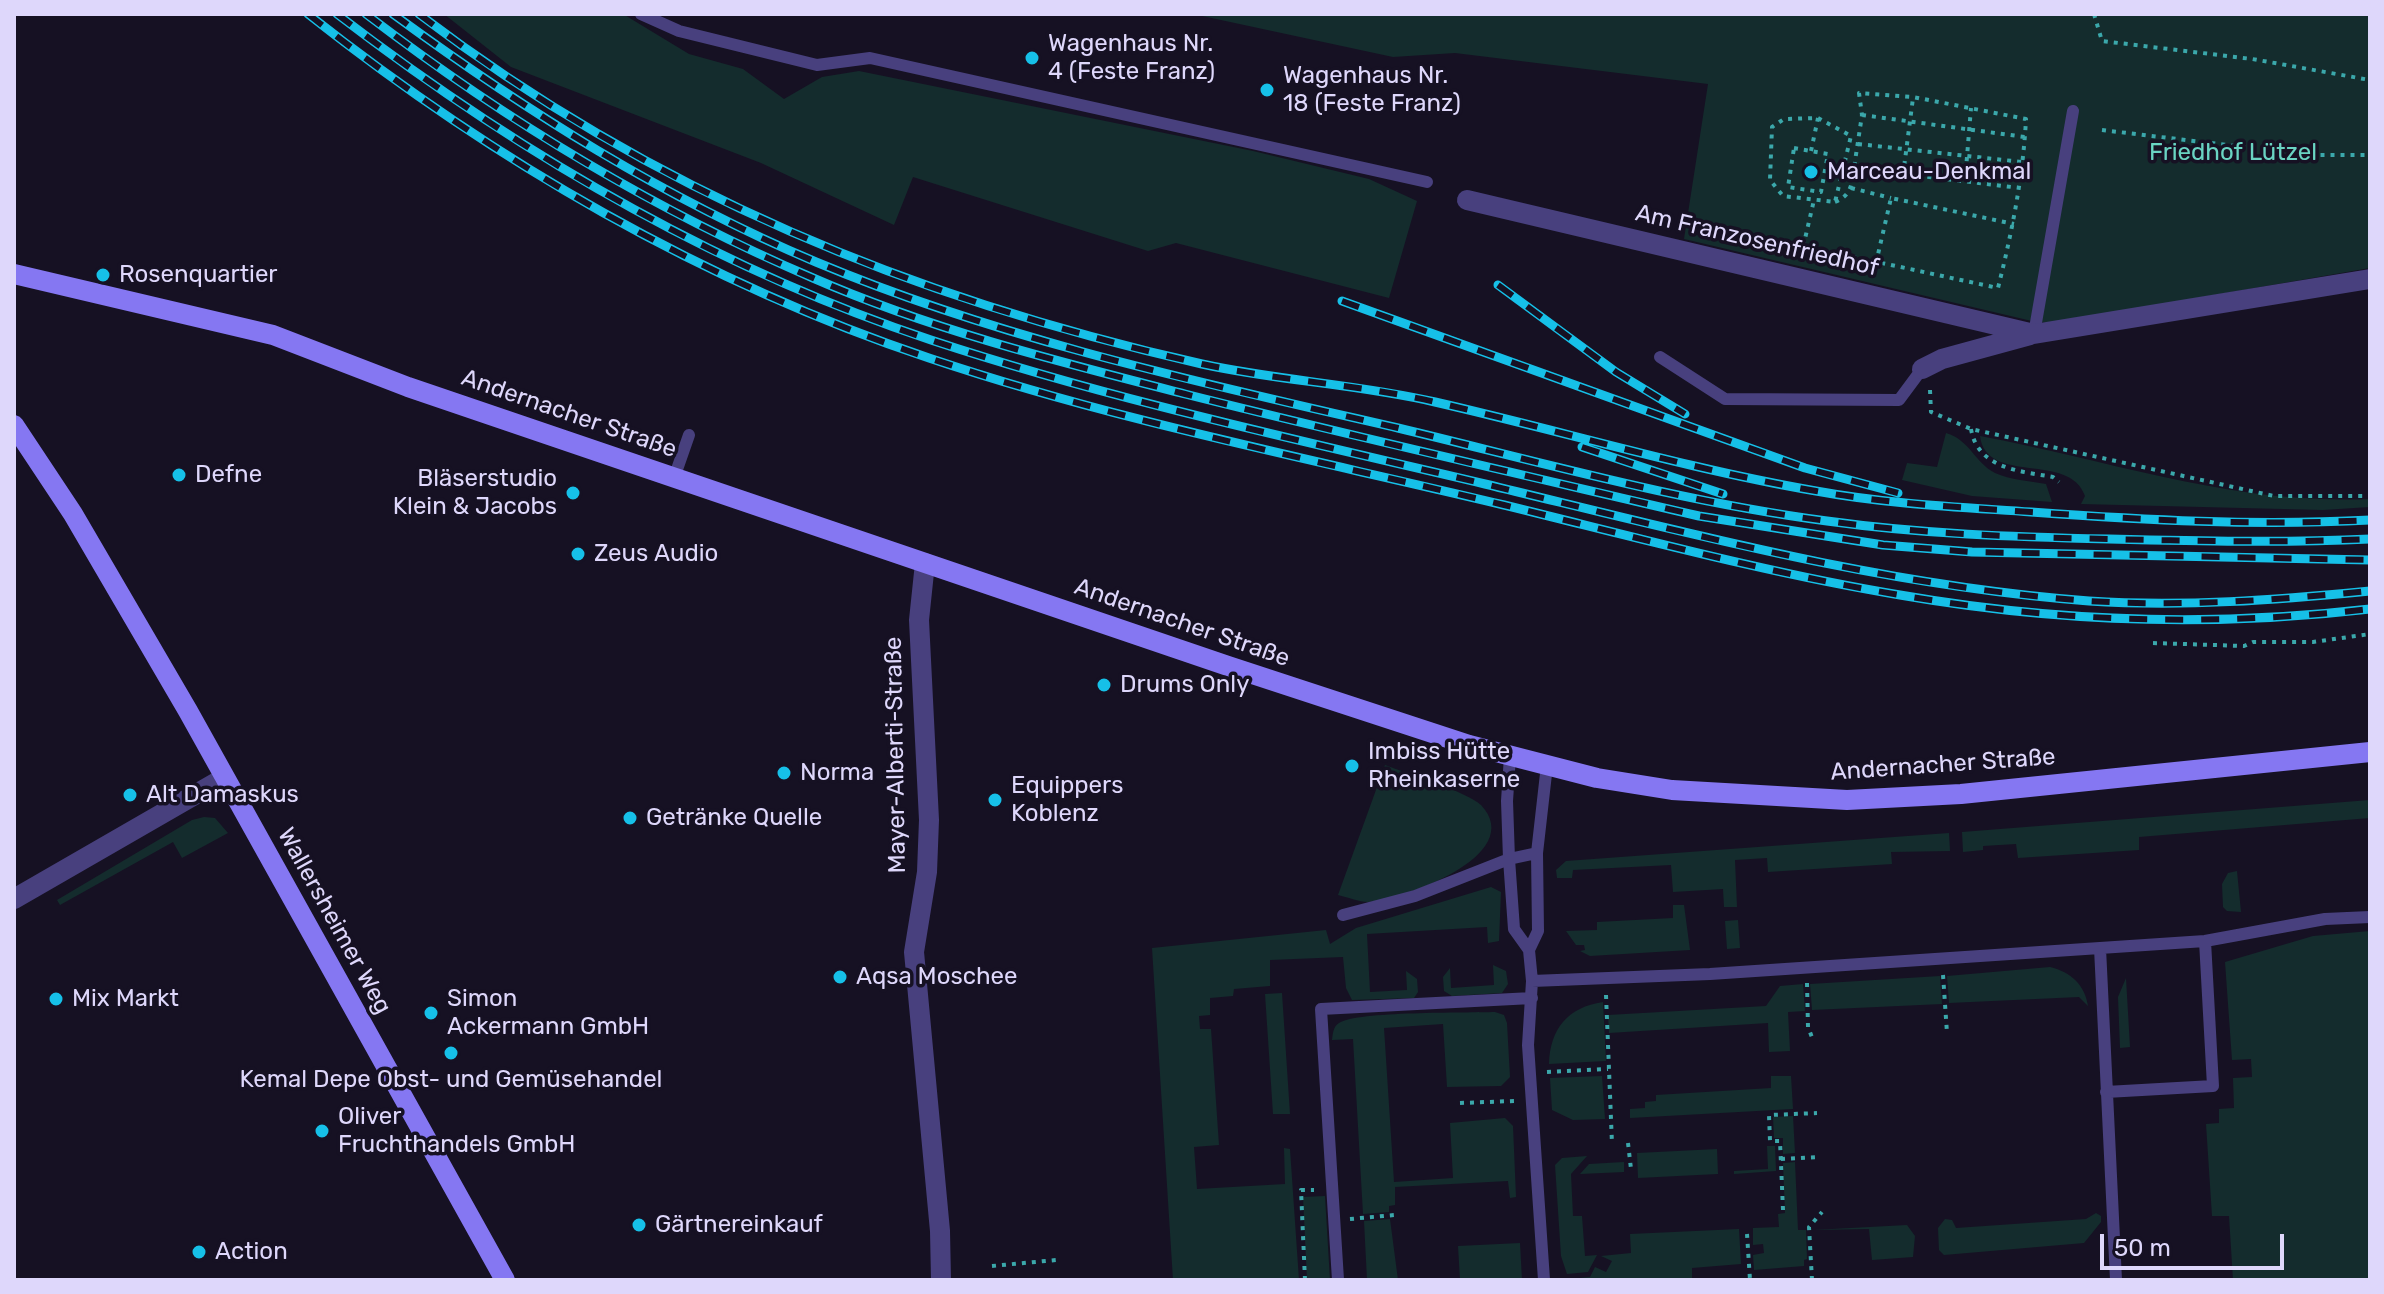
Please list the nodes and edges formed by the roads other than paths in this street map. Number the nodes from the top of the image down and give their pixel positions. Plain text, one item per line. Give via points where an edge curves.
1 (641, 14) edge
2 (2073, 111) dead end
3 (1427, 182) dead end
4 (1467, 200) dead end
5 (14, 274) edge
6 (2370, 279) edge
7 (2034, 334) junction
8 (1660, 357) dead end
9 (1922, 369) joint
10 (14, 425) edge
11 (689, 435) dead end
12 (674, 478) junction
13 (925, 563) junction
14 (2370, 752) edge
15 (1510, 756) junction
16 (1547, 765) junction
17 (224, 778) junction
18 (1537, 853) junction
19 (1509, 859) junction
20 (14, 899) edge
21 (1343, 915) dead end
22 (2370, 917) edge
23 (2205, 941) junction
24 (2100, 948) junction
25 (1529, 950) junction
26 (1532, 981) junction
27 (1532, 998) junction
28 (2106, 1092) junction
29 (505, 1280) edge
30 (941, 1280) edge
31 (1338, 1280) edge
32 (1544, 1280) edge
33 (2116, 1280) edge

1 - 3 lane via 679,31 817,65 870,58
2 - 7 lane
4 - 7 street, Am Franzosenfriedhof
5 - 12 street, Andernacher Straße via 273,335
6 - 7 street, Am Franzosenfriedhof
7 - 9 street, Am Franzosenfriedhof
8 - 9 lane via 1725,399 1899,400
10 - 17 street, Wallersheimer Weg via 73,514
11 - 12 lane
12 - 13 street, Andernacher Straße
13 - 15 street, Andernacher Straße
13 - 30 street, Mayer-Alberti-Straße via 919,620 929,833 914,952
14 - 16 street, Andernacher Straße via 1961,794 1847,800 1672,790
15 - 16 street, Andernacher Straße
15 - 19 lane
16 - 18 lane
17 - 20 street
17 - 29 street, Wallersheimer Weg
18 - 19 lane
18 - 25 lane via 1538,931
19 - 21 lane via 1415,896
19 - 25 lane via 1514,929
22 - 23 lane via 2325,919
23 - 24 lane
23 - 28 lane via 2213,1086
24 - 26 lane
24 - 28 lane
25 - 26 lane
26 - 27 lane
27 - 31 lane via 1321,1009
27 - 32 lane via 1528,1045
28 - 33 lane

